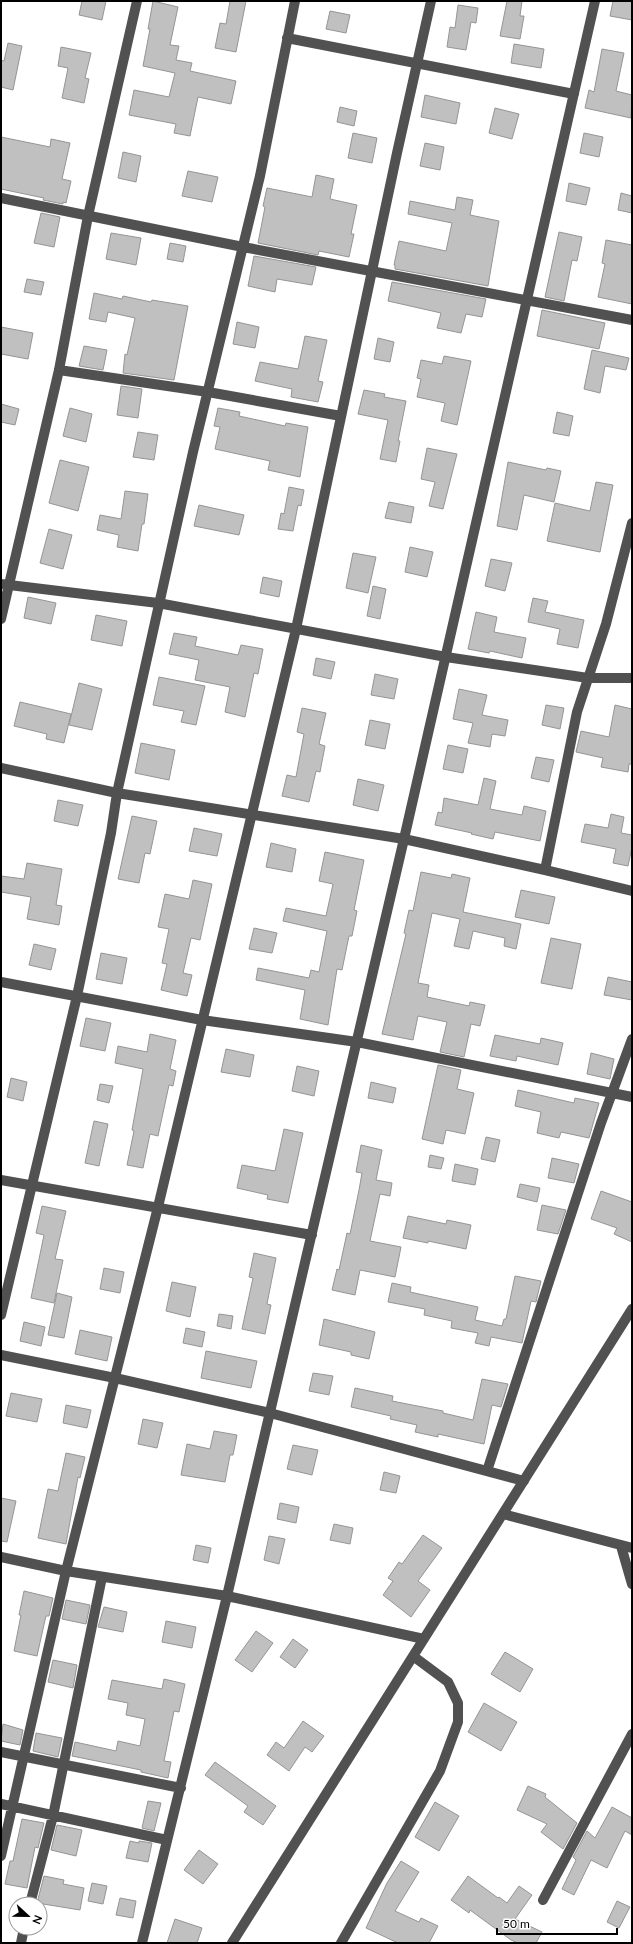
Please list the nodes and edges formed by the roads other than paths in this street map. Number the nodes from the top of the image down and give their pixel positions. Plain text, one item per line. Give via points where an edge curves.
1 (137, 1) edge
2 (295, 1) edge
3 (431, 1) edge
4 (595, 1) edge
5 (287, 38) junction
6 (418, 63) junction
7 (574, 94) junction
8 (1, 198) edge
9 (88, 216) junction
10 (243, 247) junction
11 (372, 270) junction
12 (528, 299) junction
13 (632, 320) edge
14 (59, 370) junction
15 (208, 392) junction
16 (341, 416) junction
17 (632, 523) edge
18 (5, 585) edge
19 (158, 603) junction
20 (1, 619) edge
21 (296, 629) junction
22 (446, 657) junction
23 (588, 678) junction
24 (632, 678) edge
25 (1, 768) edge
26 (116, 793) junction
27 (251, 815) junction
28 (404, 839) junction
29 (545, 870) junction
30 (632, 891) edge
31 (1, 982) edge
32 (77, 996) junction
33 (202, 1020) junction
34 (632, 1039) edge
35 (357, 1042) junction
36 (612, 1093) junction
37 (632, 1097) edge
38 (1, 1180) edge
39 (32, 1185) junction
40 (158, 1207) junction
41 (312, 1235) junction
42 (632, 1309) edge
43 (1, 1315) edge
44 (1, 1355) edge
45 (115, 1378) junction
46 (270, 1413) junction
47 (487, 1471) junction
48 (524, 1481) junction
49 (503, 1514) junction
50 (621, 1546) junction
51 (632, 1548) edge
52 (1, 1557) edge
53 (66, 1571) junction
54 (102, 1577) junction
55 (632, 1584) edge
56 (227, 1596) junction
57 (424, 1639) junction
58 (413, 1656) junction
59 (632, 1734) edge
60 (1, 1752) edge
61 (24, 1757) junction
62 (63, 1764) junction
63 (181, 1788) junction
64 (1, 1804) edge
65 (13, 1807) junction
66 (53, 1816) junction
67 (167, 1840) junction
68 (1, 1856) edge
69 (32, 1896) edge
70 (543, 1900) dead end
71 (142, 1943) edge
72 (232, 1943) edge
73 (341, 1943) edge

1 - 9 street
2 - 5 street
3 - 6 street
4 - 7 street
5 - 6 street
5 - 10 street via 260,176
6 - 7 street
6 - 11 street
7 - 12 street
8 - 9 street
9 - 10 street
9 - 14 street
10 - 11 street
10 - 15 street
11 - 12 street
11 - 16 street
12 - 13 street
12 - 22 street
14 - 15 street
14 - 18 street
15 - 16 street
15 - 19 street
16 - 21 street
17 - 23 street via 606,624
18 - 19 street
18 - 20 street
19 - 21 street
19 - 26 street
21 - 22 street
21 - 27 street
22 - 23 street
22 - 28 street
23 - 24 street
23 - 29 street via 575,720
25 - 26 street
26 - 27 street
26 - 32 street via 111,833
27 - 28 street
27 - 33 street
28 - 29 street
28 - 35 street
29 - 30 street
31 - 32 street
32 - 33 street
32 - 39 street
33 - 35 street
33 - 40 street
34 - 36 street
35 - 36 street
35 - 41 street
36 - 37 street
36 - 47 street
38 - 39 street
39 - 40 street
39 - 43 street
40 - 41 street
40 - 45 street
41 - 46 street
42 - 48 street
44 - 45 street
45 - 46 street
45 - 53 street
46 - 47 street
46 - 56 street
47 - 48 street
48 - 49 street
49 - 50 street
49 - 57 street
50 - 51 street
50 - 55 street
52 - 53 street
53 - 54 street
53 - 61 street
54 - 56 street
54 - 62 street
56 - 57 street
56 - 63 street
57 - 58 street
58 - 72 street
58 - 73 street via 448,1682 458,1702 458,1722 440,1770
59 - 70 street
60 - 61 street
61 - 62 street
61 - 65 street
62 - 63 street
62 - 66 street
63 - 67 street
64 - 65 street
65 - 66 street
65 - 68 street
66 - 67 street
66 - 69 street
67 - 71 street

